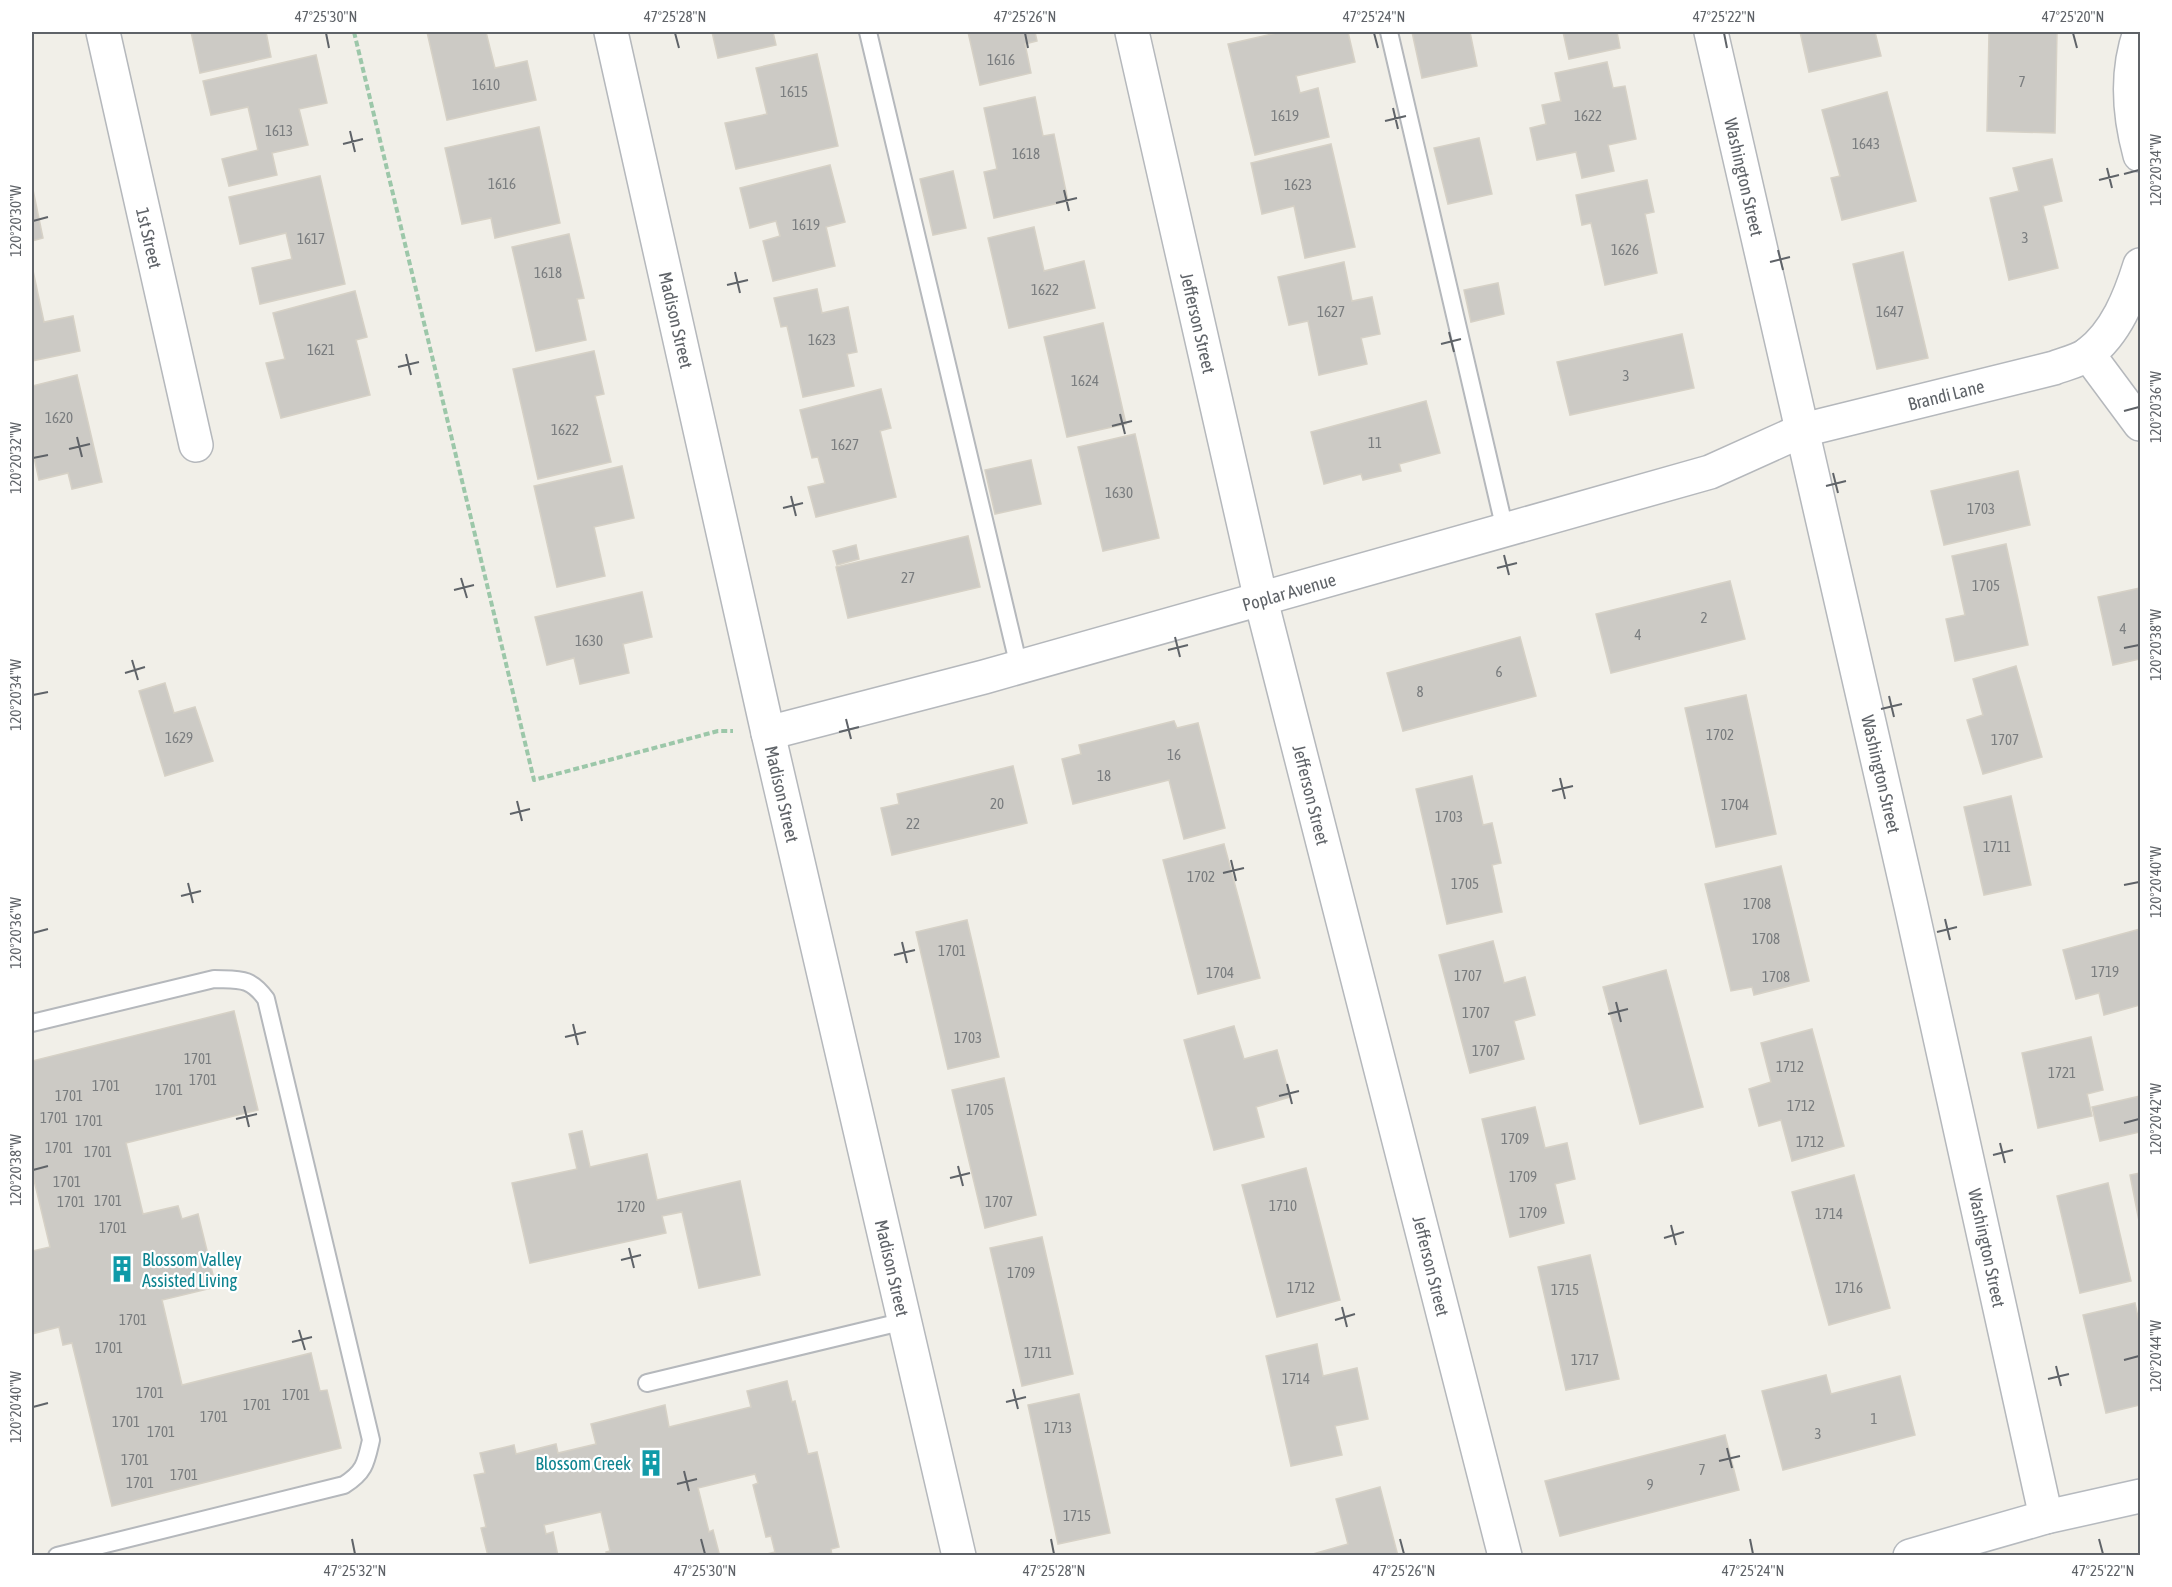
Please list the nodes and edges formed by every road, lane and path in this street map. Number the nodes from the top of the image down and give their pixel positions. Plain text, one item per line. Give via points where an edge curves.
1 (103, 32) edge
2 (354, 32) edge
3 (611, 32) edge
4 (868, 32) edge
5 (1132, 32) edge
6 (1389, 32) edge
7 (1711, 32) edge
8 (2140, 32) edge
9 (2140, 155) edge
10 (2140, 265) edge
11 (2088, 354) junction
12 (2140, 424) edge
13 (1803, 430) junction
14 (196, 445) dead end
15 (1505, 530) junction
16 (1261, 600) junction
17 (1018, 668) junction
18 (768, 732) junction
19 (32, 1023) edge
20 (905, 1321) junction
21 (647, 1383) dead end
22 (2140, 1496) edge
23 (2046, 1518) junction
24 (57, 1556) edge
25 (959, 1556) edge
26 (1505, 1556) edge
27 (1910, 1556) edge

1 - 14 street, 1st Street
2 - 18 path via 534,780 718,730
3 - 18 street, Madison Street
4 - 17 lane
5 - 16 street, Jefferson Street
6 - 15 lane
7 - 13 street, Washington Street
8 - 9 street via 2133,55 2130,104
10 - 11 street, Brandi Lane via 2120,316
11 - 12 street
11 - 13 street, Brandi Lane via 2016,379
13 - 15 street, Poplar Avenue via 1710,472
13 - 23 street, Washington Street
15 - 16 street, Poplar Avenue
16 - 17 street, Poplar Avenue
16 - 26 street, Jefferson Street
17 - 18 street, Poplar Avenue
18 - 20 street, Madison Street
19 - 24 lane via 214,979 255,985 266,999 371,1440 357,1478 344,1485
20 - 21 lane
20 - 25 street, Madison Street
22 - 23 street
23 - 27 street

